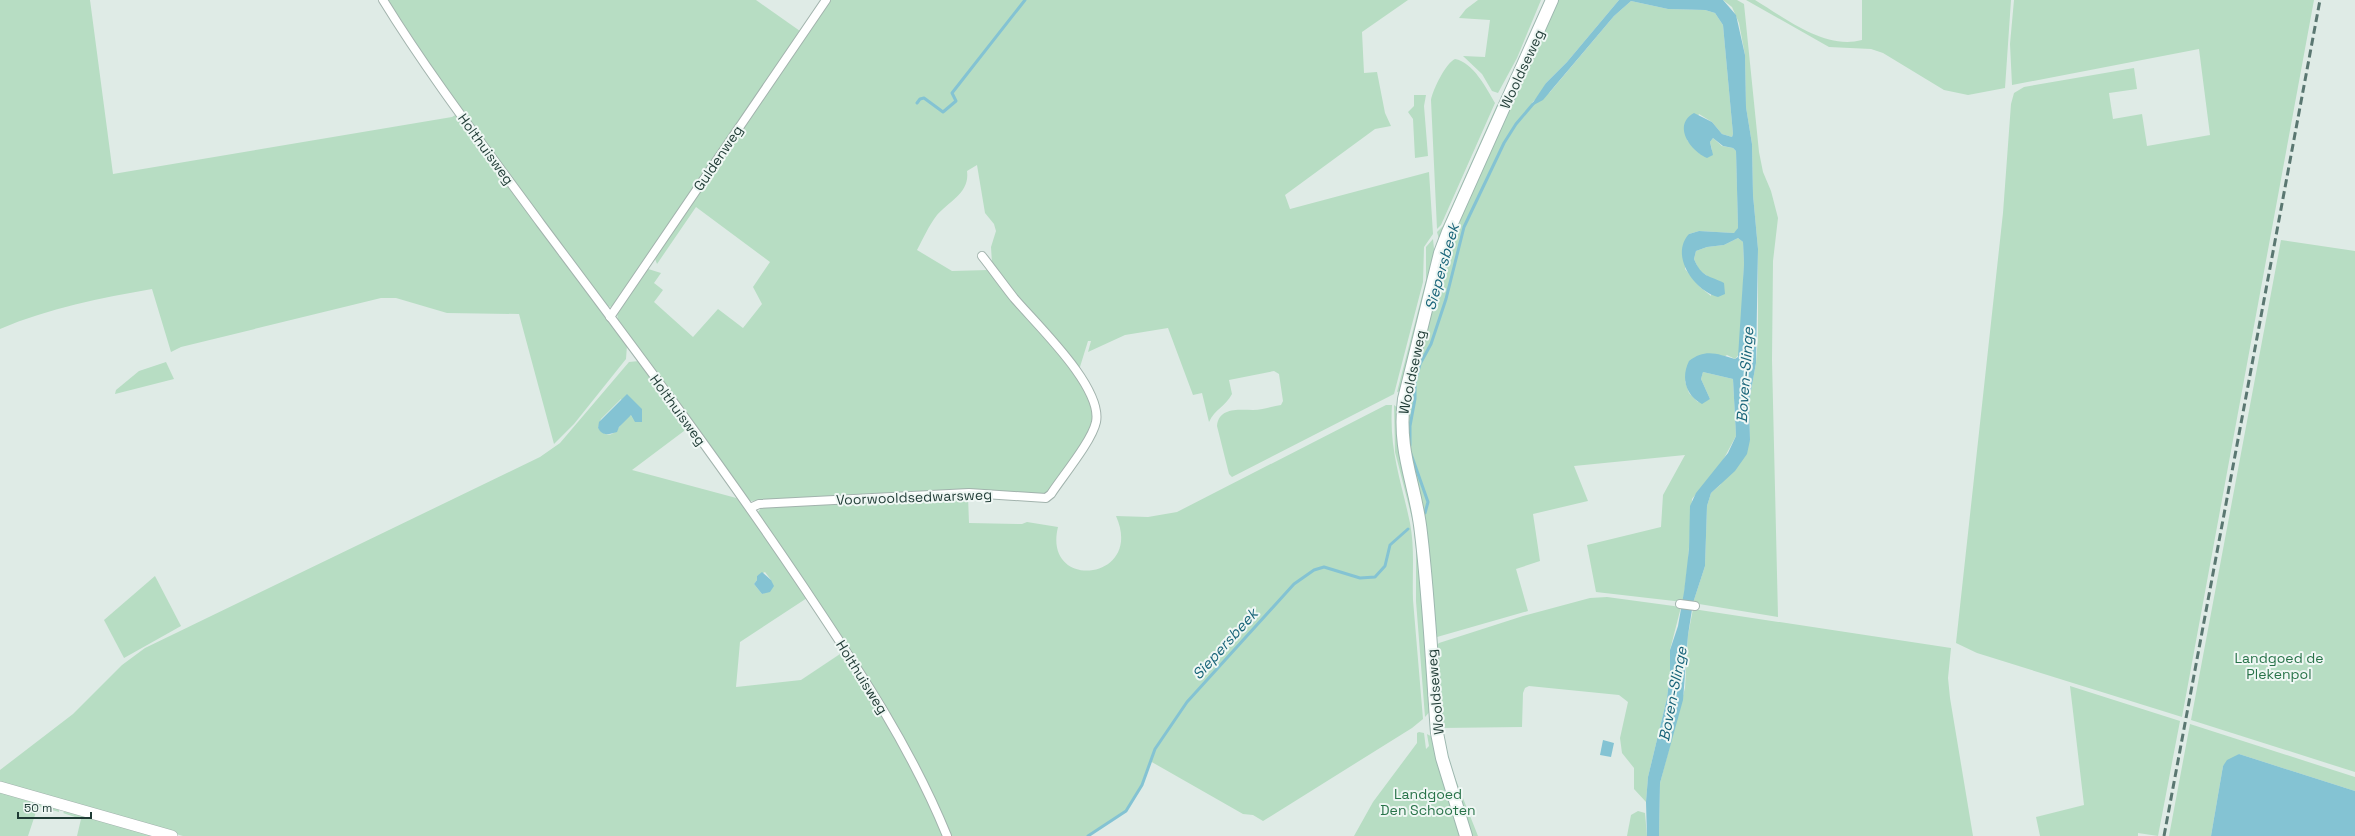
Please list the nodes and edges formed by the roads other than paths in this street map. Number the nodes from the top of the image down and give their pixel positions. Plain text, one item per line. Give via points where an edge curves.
1 (383, 0) edge
2 (826, 0) edge
3 (1552, 0) edge
4 (982, 256) dead end
5 (610, 316) junction
6 (750, 508) junction
7 (1680, 604) dead end
8 (1695, 606) dead end
9 (0, 787) edge
10 (172, 836) edge
11 (947, 836) edge
12 (1466, 836) edge

1 - 5 street, Holthuisweg via 405,36 474,133
2 - 5 street, Guldenweg
3 - 12 main road, Wooldseweg via 1445,239 1401,416 1404,460 1421,532 1438,733 1444,765
4 - 6 street, Voorwooldsedwarsweg via 1013,297 1076,369 1096,407 1096,420 1091,434 1051,494 1046,498 969,493 890,496 759,504
5 - 6 street, Holthuisweg
6 - 11 street, Holthuisweg via 833,631 908,751
7 - 8 street
9 - 10 street

